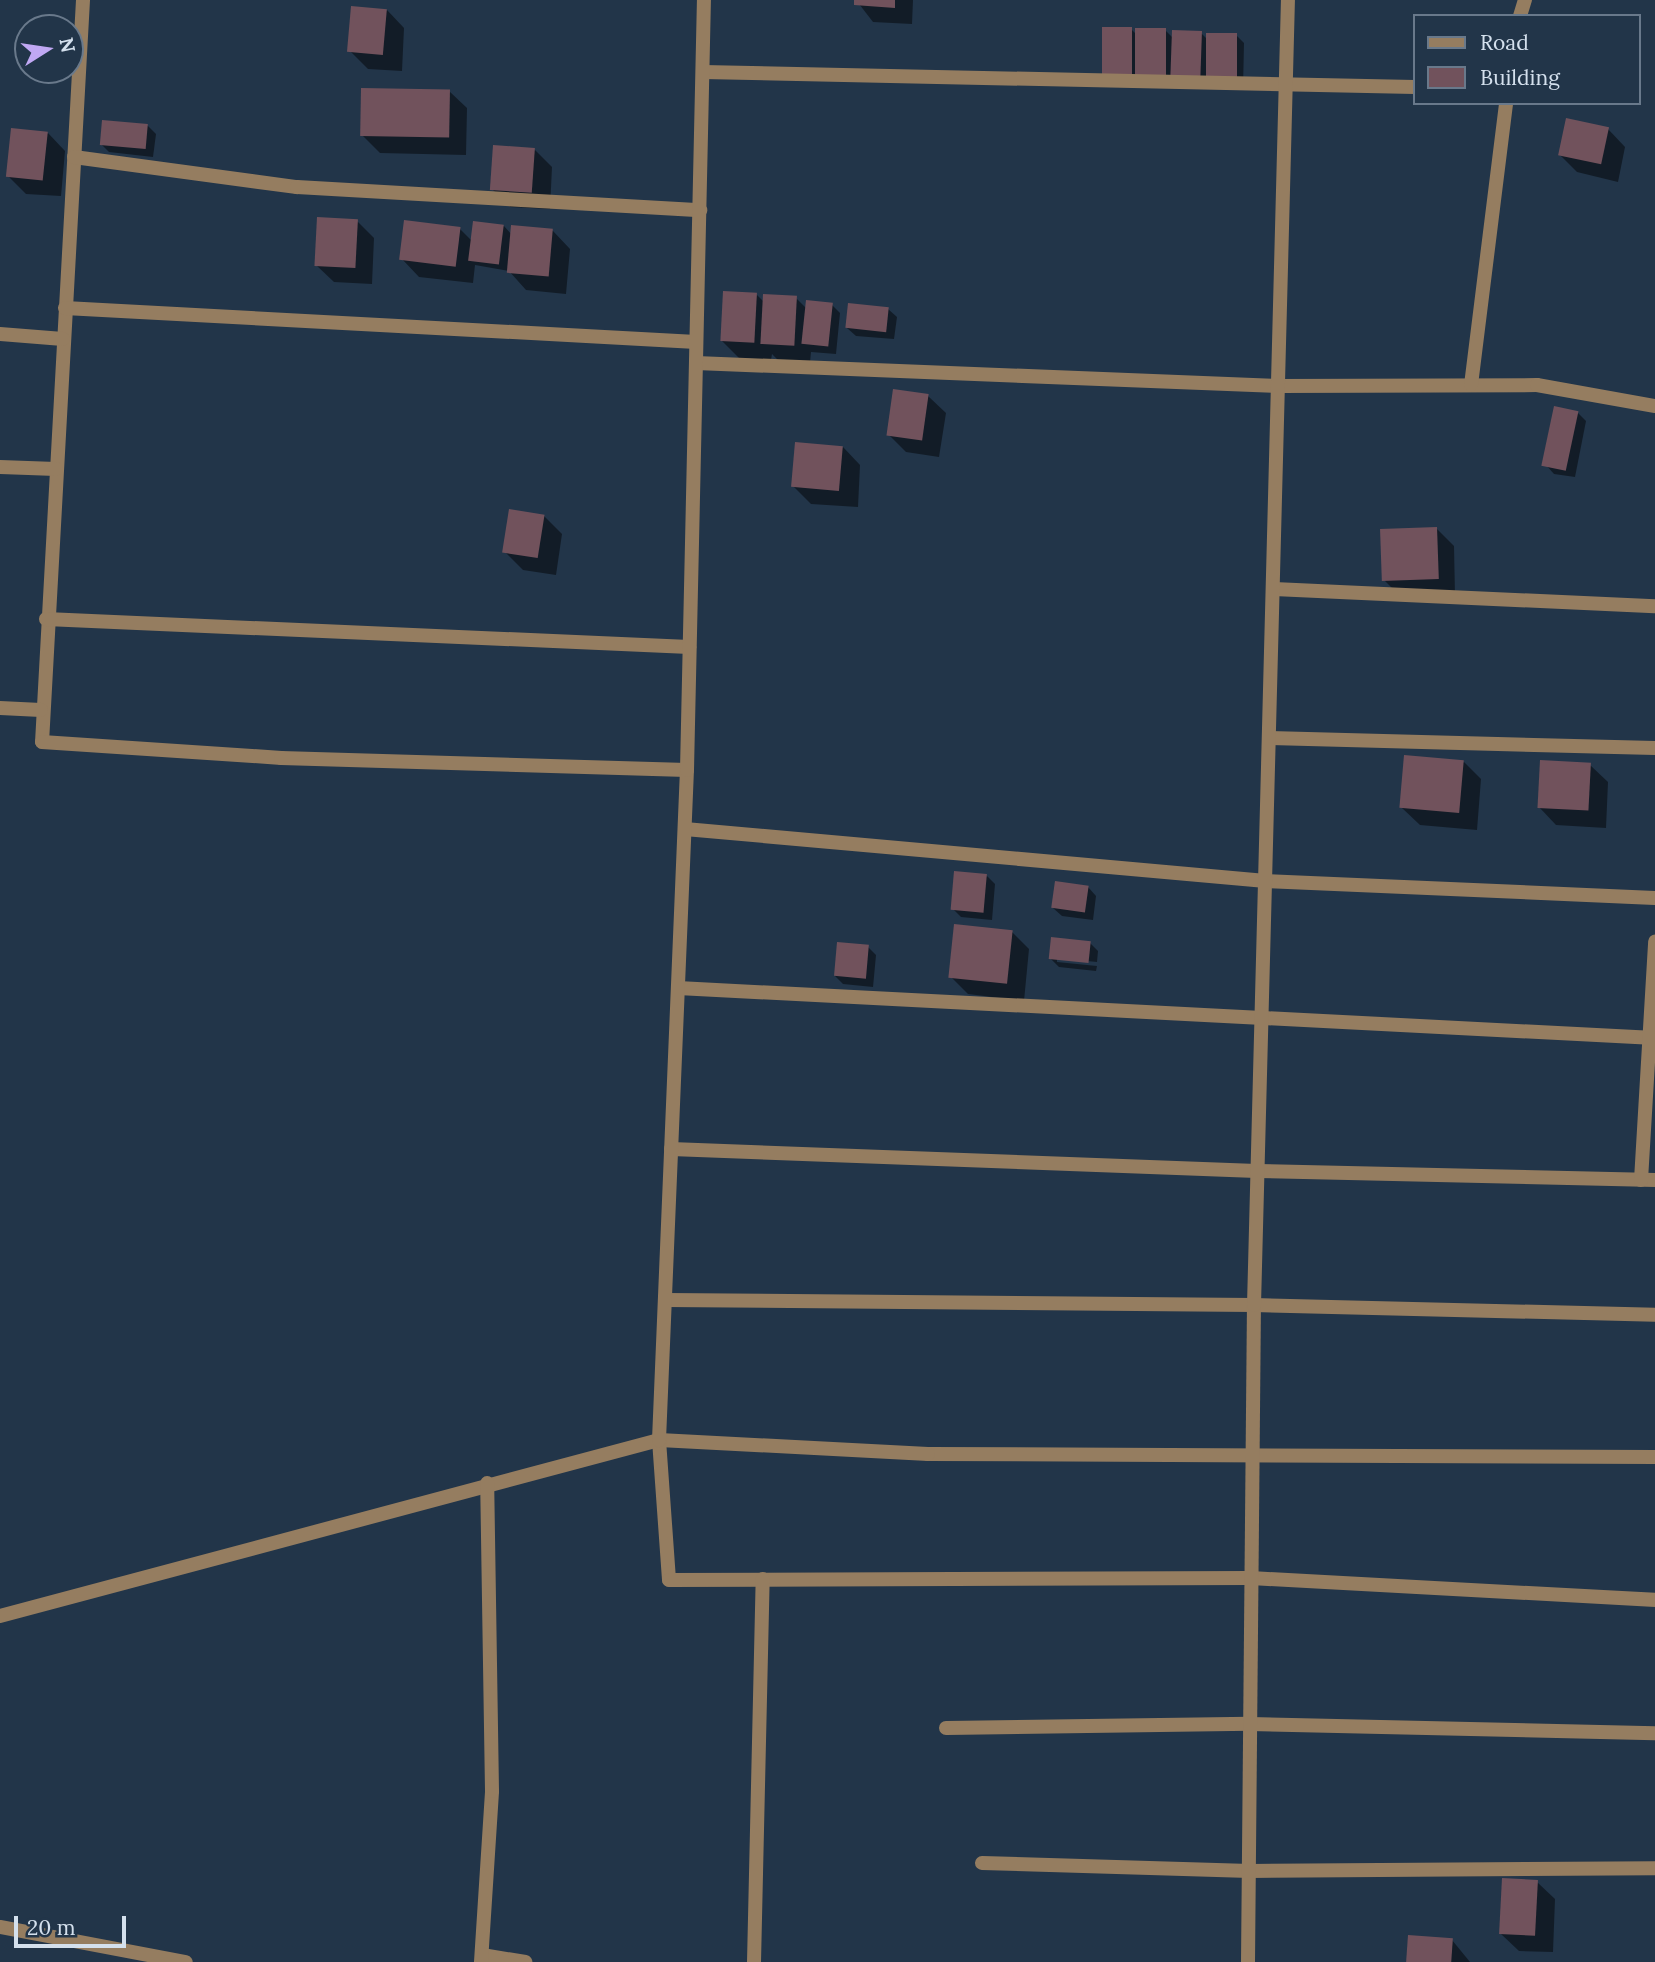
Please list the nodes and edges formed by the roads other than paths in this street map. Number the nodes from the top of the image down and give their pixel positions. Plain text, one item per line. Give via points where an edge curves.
1 (83, 0) edge
2 (704, 0) edge
3 (1288, 0) edge
4 (703, 72) junction
5 (1286, 87) junction
6 (1414, 87) edge
7 (1506, 105) edge
8 (74, 158) junction
9 (700, 210) junction
10 (65, 308) junction
11 (0, 334) edge
12 (64, 339) junction
13 (696, 342) junction
14 (696, 363) junction
15 (1471, 385) junction
16 (1279, 386) junction
17 (1655, 406) edge
18 (0, 467) edge
19 (56, 469) junction
20 (1274, 589) junction
21 (1655, 606) edge
22 (46, 620) junction
23 (690, 647) junction
24 (0, 708) edge
25 (41, 710) junction
26 (1269, 738) junction
27 (1655, 748) edge
28 (687, 770) junction
29 (685, 829) junction
30 (1266, 881) junction
31 (1655, 898) edge
32 (1655, 941) edge
33 (678, 988) junction
34 (1262, 1019) junction
35 (1652, 1038) edge
36 (671, 1149) junction
37 (1257, 1171) junction
38 (1648, 1180) edge
39 (666, 1300) junction
40 (1254, 1305) junction
41 (1655, 1315) edge
42 (660, 1440) junction
43 (1254, 1455) junction
44 (1655, 1457) edge
45 (487, 1483) junction
46 (1251, 1578) junction
47 (763, 1579) junction
48 (1655, 1600) edge
49 (0, 1616) edge
50 (1250, 1724) junction
51 (946, 1728) dead end
52 (1655, 1733) edge
53 (982, 1863) dead end
54 (1655, 1868) edge
55 (1250, 1871) junction
56 (0, 1927) edge
57 (482, 1958) edge
58 (186, 1962) edge
59 (525, 1962) edge
60 (754, 1962) edge
61 (1248, 1962) edge

1 - 8 street
2 - 4 street
3 - 5 street
4 - 5 street
4 - 9 street
5 - 6 street
5 - 16 street
7 - 15 street
8 - 9 street via 297,187
8 - 10 street
9 - 13 street
10 - 12 street
10 - 13 street
11 - 12 street
12 - 19 street
13 - 14 street
14 - 16 street
14 - 23 street
15 - 16 street
15 - 17 street via 1537,385
16 - 20 street
18 - 19 street
19 - 22 street
20 - 21 street
20 - 26 street
22 - 23 street
22 - 25 street
23 - 28 street
24 - 25 street
25 - 28 street via 42,742 281,758
26 - 27 street
26 - 30 street
28 - 29 street
29 - 30 street
29 - 33 street
30 - 31 street
30 - 34 street
32 - 35 street
33 - 34 street
33 - 36 street
34 - 35 street
34 - 37 street
35 - 38 street
36 - 37 street
36 - 39 street
37 - 38 street
37 - 40 street
39 - 40 street
39 - 42 street
40 - 41 street
40 - 43 street
42 - 43 street via 928,1454
42 - 45 street
42 - 47 street via 669,1580
43 - 44 street
43 - 46 street
45 - 49 street
45 - 57 street via 492,1791
46 - 47 street
46 - 48 street
46 - 50 street
47 - 60 street
50 - 51 street
50 - 52 street
50 - 55 street
53 - 55 street
54 - 55 street
55 - 61 street
56 - 58 street
57 - 59 street

